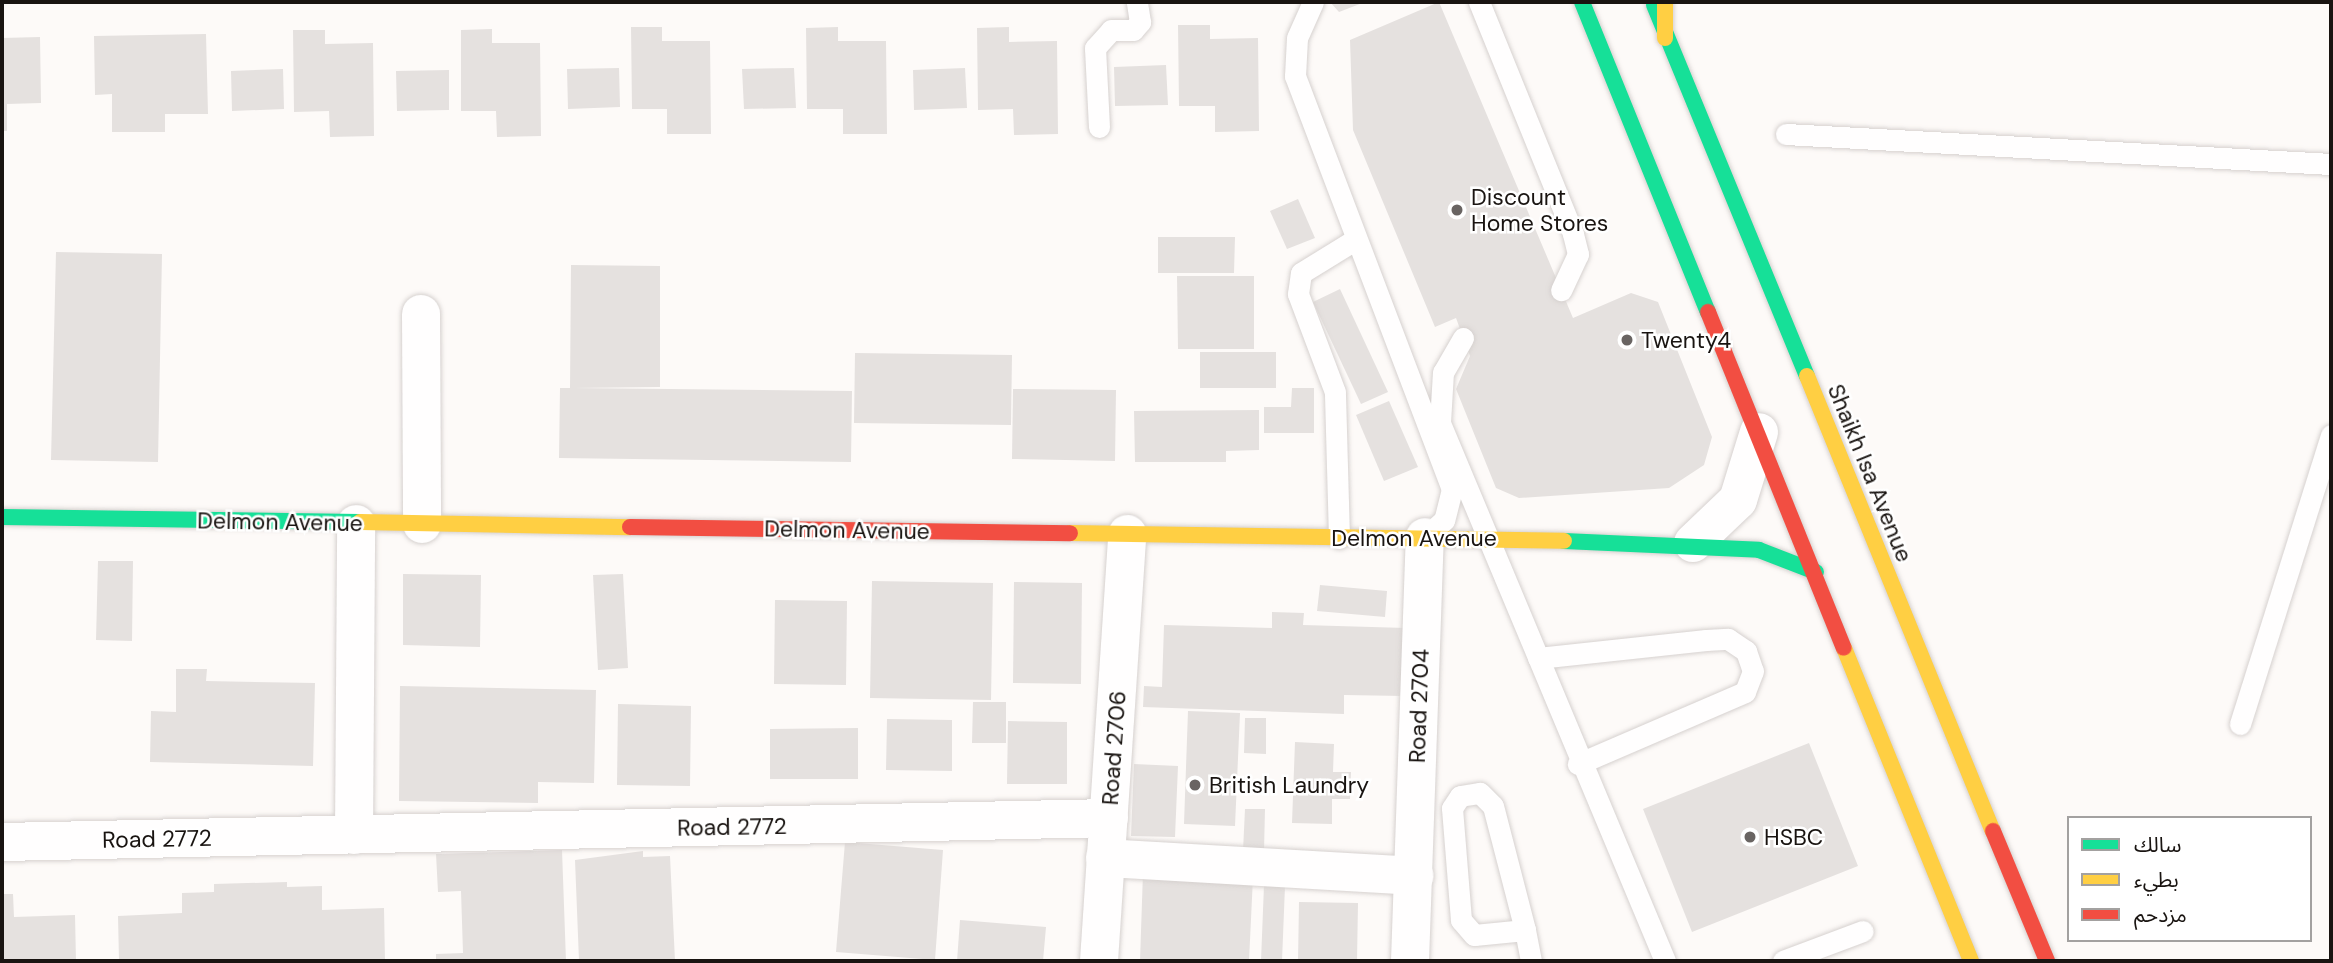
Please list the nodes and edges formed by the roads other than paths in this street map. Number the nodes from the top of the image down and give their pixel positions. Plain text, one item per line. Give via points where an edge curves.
1 (1137, 2) edge
2 (1313, 2) edge
3 (1479, 2) edge
4 (1581, 2) edge
5 (1653, 2) edge
6 (1665, 2) edge
7 (1665, 38) junction
8 (1099, 127) dead end
9 (1786, 134) dead end
10 (2331, 164) edge
11 (1353, 241) junction
12 (1561, 290) dead end
13 (421, 314) dead end
14 (1463, 338) dead end
15 (1759, 432) junction
16 (2331, 435) edge
17 (2, 517) edge
18 (356, 524) junction
19 (422, 524) junction
20 (1127, 534) junction
21 (1424, 537) junction
22 (1339, 538) junction
23 (1489, 538) junction
24 (1693, 542) junction
25 (1816, 572) junction
26 (1538, 658) junction
27 (2240, 724) dead end
28 (1578, 764) junction
29 (1109, 818) junction
30 (354, 835) junction
31 (2, 842) edge
32 (1105, 858) junction
33 (1413, 876) junction
34 (1525, 930) junction
35 (1863, 931) dead end
36 (1098, 961) edge
37 (1410, 961) edge
38 (1531, 961) edge
39 (1665, 961) edge
40 (1783, 961) edge
41 (1971, 961) edge
42 (2047, 961) edge

1 - 8 lane via 1140,22 1133,30 1111,30 1095,48
2 - 11 lane via 1297,38 1295,76
3 - 12 lane via 1573,234 1577,254
4 - 15 main road
5 - 7 main road, Shaikh Isa Avenue
6 - 7 main road
7 - 42 main road, Shaikh Isa Avenue
9 - 10 lane
11 - 21 lane via 1452,489 1444,520
11 - 22 lane via 1301,273 1298,294 1335,392
13 - 19 street
14 - 23 lane via 1443,372 1440,423
15 - 24 street via 1738,500
15 - 25 main road
16 - 27 lane
17 - 18 main road, Delmon Avenue
18 - 19 main road, Delmon Avenue
18 - 30 street
19 - 20 main road, Delmon Avenue
20 - 22 main road, Delmon Avenue
20 - 29 street, Road 2706
21 - 22 main road, Delmon Avenue
21 - 23 main road, Delmon Avenue
21 - 33 street, Road 2704
23 - 24 main road, Delmon Avenue
23 - 26 lane
24 - 25 main road, Delmon Avenue via 1759,550
25 - 41 main road
26 - 28 lane
26 - 28 lane via 1728,639 1746,651 1753,671 1745,692
28 - 39 lane
29 - 30 street, Road 2772
29 - 32 street, Road 2706
30 - 31 street, Road 2772
32 - 33 street
32 - 36 street, Road 2706
33 - 37 street, Road 2704
34 - 34 lane via 1491,800 1480,793 1461,796 1452,807 1461,920 1474,935
34 - 38 lane
35 - 40 lane

